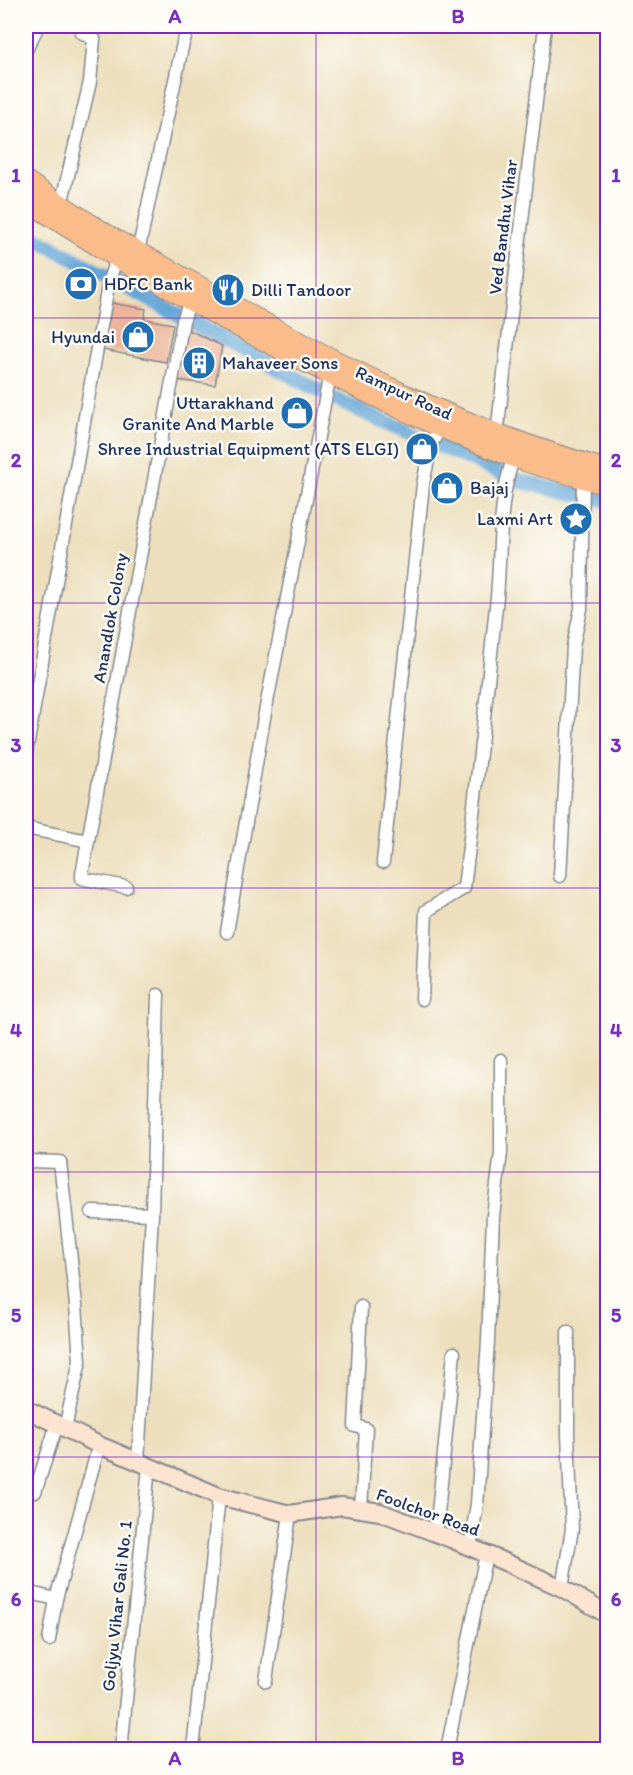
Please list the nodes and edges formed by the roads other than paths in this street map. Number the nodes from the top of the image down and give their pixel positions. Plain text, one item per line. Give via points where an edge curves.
1 (38, 26) edge
2 (82, 26) edge
3 (189, 26) edge
4 (545, 26) edge
5 (26, 50) edge
6 (26, 181) edge
7 (28, 203) edge
8 (61, 205) junction
9 (138, 252) junction
10 (112, 271) junction
11 (186, 312) junction
12 (328, 388) junction
13 (497, 434) junction
14 (435, 437) junction
15 (509, 469) junction
16 (608, 470) edge
17 (608, 485) edge
18 (583, 490) junction
19 (26, 753) edge
20 (26, 828) edge
21 (88, 841) junction
22 (383, 862) dead end
23 (560, 876) dead end
24 (126, 887) dead end
25 (227, 932) dead end
26 (158, 994) dead end
27 (422, 999) dead end
28 (501, 1060) dead end
29 (26, 1161) edge
30 (92, 1212) dead end
31 (152, 1214) junction
32 (361, 1307) dead end
33 (568, 1332) dead end
34 (454, 1353) dead end
35 (26, 1409) edge
36 (61, 1426) junction
37 (99, 1445) junction
38 (144, 1465) junction
39 (35, 1492) dead end
40 (219, 1496) junction
41 (361, 1508) junction
42 (290, 1514) junction
43 (436, 1533) junction
44 (478, 1550) junction
45 (562, 1588) junction
46 (26, 1592) edge
47 (56, 1599) junction
48 (608, 1615) edge
49 (49, 1640) dead end
50 (266, 1681) dead end
51 (121, 1749) edge
52 (193, 1749) edge
53 (447, 1749) edge

1 - 5 street
2 - 8 street via 81,32 94,41 90,82
3 - 9 street
4 - 13 street, Ved Bandhu Vihar
6 - 8 main road, Rampur Road
7 - 10 main road
8 - 9 main road, Rampur Road
9 - 13 main road, Rampur Road via 278,332
10 - 11 main road
10 - 19 street
11 - 12 main road via 253,335
11 - 21 street, Anandlok Colony
12 - 14 main road
12 - 25 street
13 - 16 main road, Rampur Road
14 - 15 main road
14 - 22 street via 423,484
15 - 18 main road
15 - 27 street via 464,888 426,911
17 - 18 main road
18 - 23 street via 581,609 573,646
20 - 21 street
21 - 24 street, Anandlok Colony via 82,878
26 - 31 street, Goljyu Vihar Gali No. 1
28 - 44 street via 501,1154 493,1216 477,1504
29 - 36 street via 60,1162 80,1361
30 - 31 street
31 - 38 street, Goljyu Vihar Gali No. 1
32 - 41 street via 355,1426 366,1429
33 - 45 street via 572,1529
34 - 43 street
35 - 36 street, Foolchor Road
36 - 37 street, Foolchor Road
36 - 39 street
37 - 38 street, Foolchor Road
37 - 47 street
38 - 40 street, Foolchor Road
38 - 51 street, Goljyu Vihar Gali No. 1
40 - 42 street, Foolchor Road
40 - 52 street
41 - 42 street, Foolchor Road via 342,1506
41 - 43 street, Foolchor Road
42 - 50 street
43 - 44 street, Foolchor Road
44 - 45 street, Foolchor Road
44 - 53 street
45 - 48 street, Foolchor Road
46 - 47 street
47 - 49 street

